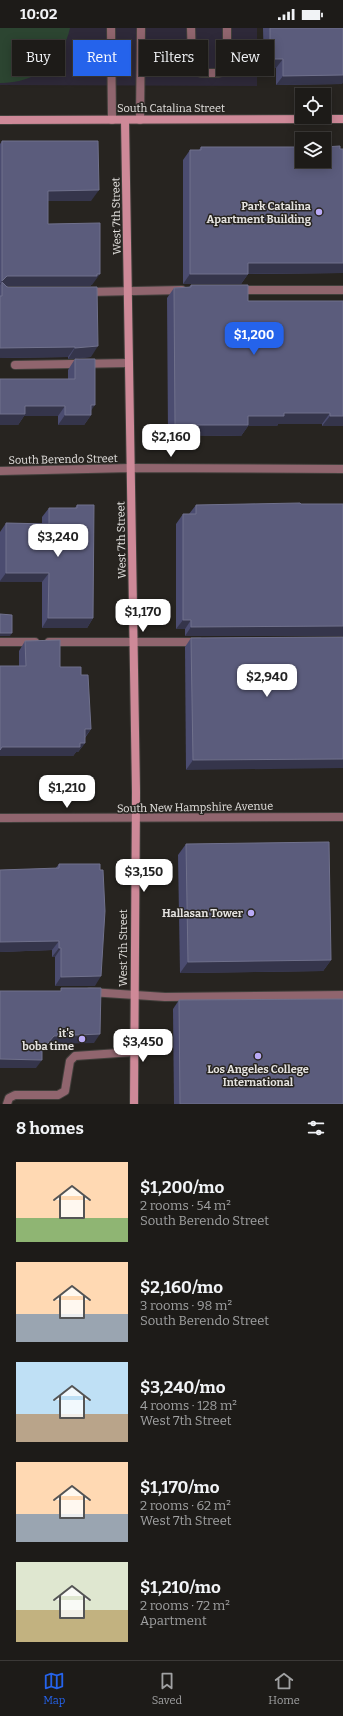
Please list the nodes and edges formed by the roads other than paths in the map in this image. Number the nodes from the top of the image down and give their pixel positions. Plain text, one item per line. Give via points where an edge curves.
1 (111, 28) edge
2 (141, 28) edge
3 (191, 28) edge
4 (227, 28) edge
5 (343, 119) edge
6 (0, 120) edge
7 (112, 120) junction
8 (126, 120) junction
9 (140, 120) junction
10 (129, 290) junction
11 (189, 290) edge
12 (227, 290) edge
13 (343, 290) edge
14 (82, 292) edge
15 (129, 363) junction
16 (15, 365) edge
17 (131, 468) junction
18 (343, 469) edge
19 (0, 471) edge
20 (0, 642) edge
21 (133, 642) junction
22 (212, 642) edge
23 (343, 816) edge
24 (0, 818) edge
25 (134, 818) junction
26 (78, 992) edge
27 (134, 994) junction
28 (343, 995) edge
29 (133, 1052) junction
30 (7, 1104) edge
31 (134, 1104) edge

1 - 7 street
2 - 9 street
3 - 4 street via 192,61 201,73 219,73 228,58
5 - 9 street, South Catalina Street
6 - 7 street, South Catalina Street
7 - 8 street, South Catalina Street
8 - 9 street, South Catalina Street
8 - 10 street, West 7th Street
10 - 11 street
10 - 14 street
10 - 15 street, West 7th Street
12 - 13 street
15 - 16 street
15 - 17 street, West 7th Street
17 - 18 street, South Berendo Street
17 - 19 street, South Berendo Street
17 - 21 street, West 7th Street
20 - 21 street
21 - 22 street
21 - 25 street, West 7th Street via 136,792
23 - 25 street, South New Hampshire Avenue
24 - 25 street, South New Hampshire Avenue
25 - 27 street, West 7th Street
26 - 27 street
27 - 28 street
27 - 29 street, West 7th Street
29 - 30 street via 75,1056 70,1061 65,1091 58,1095 16,1095 9,1098
29 - 31 street, West 7th Street

